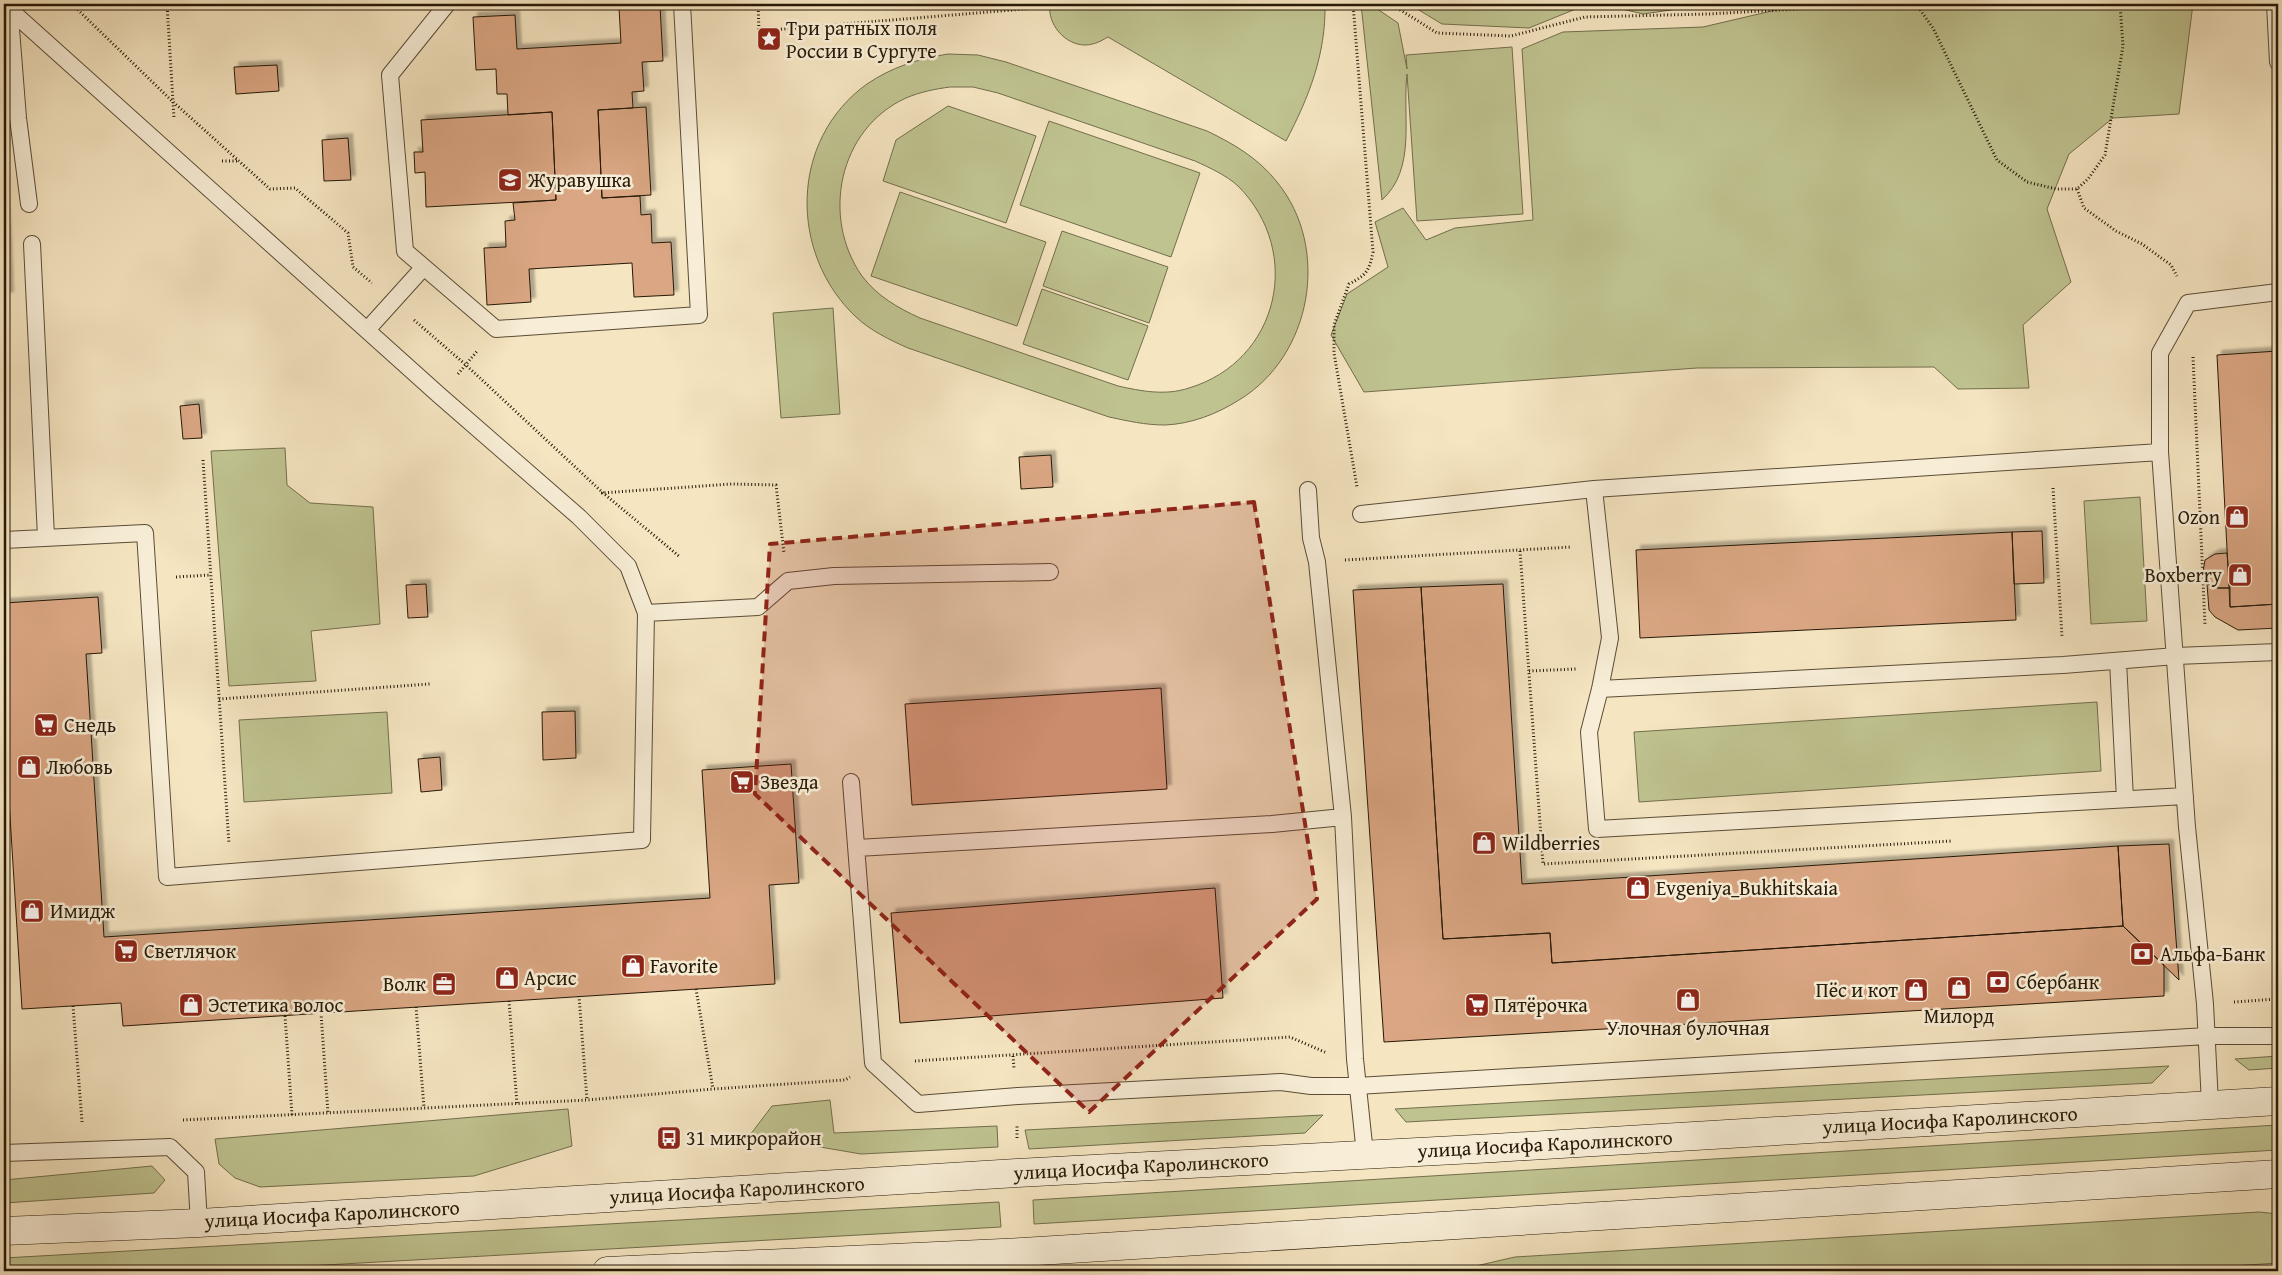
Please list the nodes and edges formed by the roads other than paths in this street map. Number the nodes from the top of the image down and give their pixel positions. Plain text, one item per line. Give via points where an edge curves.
1 (447, 4) edge
2 (682, 4) edge
3 (2275, 4) edge
4 (7, 7) edge
5 (2278, 62) edge
6 (11, 118) edge
7 (29, 204) dead end
8 (32, 244) dead end
9 (424, 268) junction
10 (2278, 292) edge
11 (368, 330) junction
12 (2160, 452) junction
13 (1308, 490) dead end
14 (1594, 490) junction
15 (1361, 514) road end
16 (46, 537) junction
17 (4, 540) edge
18 (1050, 572) dead end
19 (646, 613) junction
20 (2278, 652) edge
21 (2176, 656) junction
22 (2118, 660) junction
23 (1600, 689) junction
24 (851, 782) dead end
25 (2185, 796) junction
26 (2125, 799) junction
27 (1343, 817) junction
28 (857, 848) junction
29 (2207, 1036) junction
30 (2278, 1036) edge
31 (1357, 1086) junction
32 (2278, 1101) edge
33 (2210, 1104) junction
34 (4, 1153) edge
35 (1365, 1154) junction
36 (2278, 1174) edge
37 (199, 1222) junction
38 (4, 1230) edge
39 (815, 1267) edge
40 (607, 1271) edge

1 - 9 lane via 390,75 405,251
2 - 9 lane via 699,315 496,329
3 - 5 lane
4 - 6 lane
4 - 11 lane
6 - 7 lane
8 - 16 lane
9 - 11 lane
10 - 12 lane via 2188,303 2160,353
11 - 19 lane via 579,518 628,566
12 - 14 lane
12 - 21 lane
13 - 27 lane
14 - 15 lane
14 - 23 lane via 1610,638
16 - 17 lane
16 - 19 lane via 145,534 167,878 642,840
18 - 19 lane via 834,576 788,581 758,607
20 - 21 lane
21 - 22 lane
21 - 25 lane
22 - 23 lane
22 - 26 lane
23 - 26 lane via 1589,732 1597,829
24 - 28 lane
25 - 26 lane
25 - 29 lane
27 - 28 lane
27 - 31 lane
28 - 31 lane via 873,1063 918,1104 1281,1082
29 - 30 lane
29 - 31 lane
29 - 33 lane
31 - 35 lane
32 - 33 main road, улица Иосифа Каролинского
33 - 35 main road, улица Иосифа Каролинского
34 - 37 lane via 170,1147 196,1172
35 - 37 main road, улица Иосифа Каролинского
36 - 39 main road
37 - 38 main road, улица Иосифа Каролинского
39 - 40 main road

